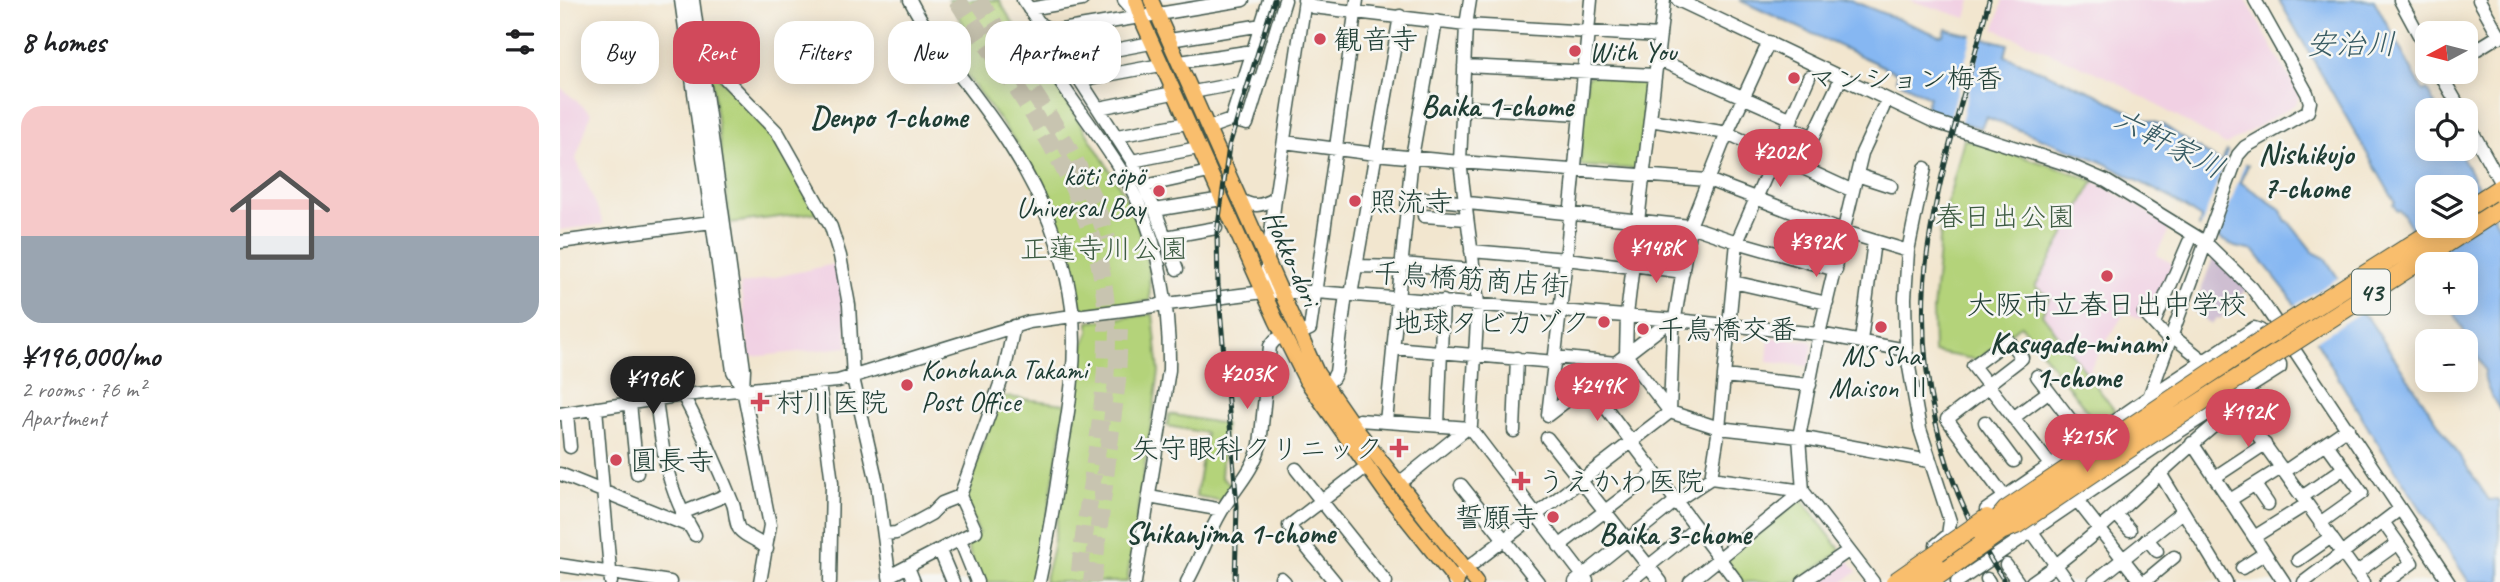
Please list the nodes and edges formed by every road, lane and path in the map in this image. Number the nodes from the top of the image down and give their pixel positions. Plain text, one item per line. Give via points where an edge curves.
1 (681, 0) edge
2 (693, 0) edge
3 (910, 0) edge
4 (1082, 0) edge
5 (1124, 0) edge
6 (1135, 0) edge
7 (1151, 0) edge
8 (1243, 0) edge
9 (1269, 0) edge
10 (1285, 0) edge
11 (1304, 0) edge
12 (1470, 0) edge
13 (1591, 0) edge
14 (1664, 0) edge
15 (1678, 0) edge
16 (2255, 0) edge
17 (2400, 0) edge
18 (2479, 0) edge
19 (1229, 1) edge
20 (1026, 5) edge
21 (1357, 6) edge
22 (1159, 7) edge
23 (1399, 16) junction
24 (1141, 18) junction
25 (696, 21) edge
26 (1038, 21) edge
27 (1121, 21) edge
28 (1436, 21) junction
29 (1262, 25) junction
30 (1466, 25) junction
31 (2415, 28) edge
32 (1587, 30) junction
33 (1660, 36) junction
34 (2500, 36) edge
35 (1170, 40) junction
36 (1151, 43) junction
37 (1769, 43) junction
38 (1121, 49) edge
39 (2478, 49) edge
40 (1253, 51) junction
41 (1657, 59) junction
42 (1180, 62) junction
43 (1161, 65) junction
44 (1464, 66) junction
45 (1121, 72) edge
46 (1584, 72) junction
47 (1655, 75) junction
48 (1809, 77) dead end
49 (1841, 78) junction
50 (1261, 79) junction
51 (1243, 82) junction
52 (703, 84) edge
53 (730, 84) edge
54 (1063, 84) edge
55 (1083, 84) edge
56 (1193, 92) junction
57 (1173, 93) junction
58 (1744, 96) junction
59 (1462, 107) junction
60 (1098, 108) junction
61 (1883, 108) dead end
62 (1580, 114) junction
63 (1231, 120) junction
64 (1650, 120) junction
65 (1790, 122) junction
66 (1187, 123) junction
67 (1208, 128) junction
68 (1727, 134) junction
69 (1117, 136) junction
70 (2478, 141) edge
71 (1284, 142) junction
72 (1198, 148) junction
73 (1335, 149) junction
74 (1374, 154) junction
75 (1776, 156) junction
76 (1412, 158) junction
77 (1132, 161) junction
78 (1460, 162) junction
79 (1925, 167) dead end
80 (1574, 170) junction
81 (1209, 172) junction
82 (1643, 175) junction
83 (1857, 175) junction
84 (2499, 179) edge
85 (1708, 180) junction
86 (1145, 186) junction
87 (1891, 186) dead end
88 (1853, 191) junction
89 (1410, 197) junction
90 (1756, 198) junction
91 (1222, 199) junction
92 (1239, 199) junction
93 (1275, 199) junction
94 (2478, 199) edge
95 (1465, 202) junction
96 (2500, 209) edge
97 (1155, 210) junction
98 (1571, 213) junction
99 (1424, 216) dead end
100 (1467, 219) junction
101 (717, 221) junction
102 (1637, 221) junction
103 (1690, 226) junction
104 (1216, 228) dead end
105 (1845, 232) junction
106 (1166, 237) junction
107 (2207, 238) junction
108 (2422, 238) edge
109 (1874, 241) junction
110 (560, 242) edge
111 (1737, 242) junction
112 (2189, 242) dead end
113 (1471, 251) junction
114 (1908, 251) junction
115 (1566, 259) junction
116 (1268, 262) junction
117 (1356, 266) junction
118 (1402, 266) junction
119 (1632, 266) junction
120 (1177, 270) dead end
121 (1473, 270) junction
122 (1836, 270) junction
123 (1683, 272) junction
124 (1733, 282) junction
125 (1264, 292) junction
126 (1281, 292) junction
127 (1316, 292) junction
128 (1348, 295) junction
129 (1399, 298) junction
130 (1443, 301) junction
131 (1478, 303) junction
132 (1827, 303) junction
133 (1160, 305) junction
134 (1561, 310) junction
135 (2144, 313) dead end
136 (1626, 315) junction
137 (1079, 316) junction
138 (1676, 320) junction
139 (2154, 323) junction
140 (1014, 326) junction
141 (1728, 326) junction
142 (1819, 334) junction
143 (1292, 335) junction
144 (2170, 338) junction
145 (1861, 341) junction
146 (1394, 348) junction
147 (1906, 350) junction
148 (1441, 352) junction
149 (1475, 355) junction
150 (1517, 358) junction
151 (1555, 359) junction
152 (1621, 359) junction
153 (2203, 362) junction
154 (1724, 376) junction
155 (2037, 376) dead end
156 (853, 378) junction
157 (819, 383) junction
158 (1588, 384) junction
159 (1810, 385) junction
160 (743, 389) junction
161 (1319, 390) junction
162 (2048, 392) junction
163 (683, 395) junction
164 (656, 399) junction
165 (2144, 400) junction
166 (2226, 402) junction
167 (630, 403) junction
168 (596, 408) junction
169 (1671, 412) junction
170 (564, 413) edge
171 (2014, 420) junction
172 (1386, 422) junction
173 (1985, 422) dead end
174 (2208, 422) junction
175 (1353, 425) junction
176 (1438, 426) junction
177 (1470, 428) junction
178 (1719, 428) junction
179 (2348, 428) junction
180 (1514, 431) dead end
181 (1996, 436) junction
182 (1799, 437) junction
183 (1547, 438) dead end
184 (2169, 439) junction
185 (2086, 440) junction
186 (1631, 442) junction
187 (2326, 443) junction
188 (2265, 444) junction
189 (570, 447) dead end
190 (2188, 447) junction
191 (1929, 461) junction
192 (2014, 461) dead end
193 (1367, 466) junction
194 (2050, 466) junction
195 (2344, 468) junction
196 (1296, 469) dead end
197 (2283, 470) junction
198 (637, 473) dead end
199 (1655, 473) junction
200 (2160, 473) junction
201 (560, 474) edge
202 (2215, 477) junction
203 (1712, 478) junction
204 (1581, 481) junction
205 (1398, 484) junction
206 (1461, 485) dead end
207 (2255, 485) junction
208 (1803, 491) junction
209 (603, 492) junction
210 (729, 494) junction
211 (960, 496) junction
212 (1149, 497) junction
213 (1321, 500) junction
214 (2078, 500) junction
215 (2230, 500) junction
216 (2304, 500) junction
217 (1676, 501) junction
218 (2268, 503) dead end
219 (2400, 509) junction
220 (1986, 510) dead end
221 (1604, 511) junction
222 (1221, 512) junction
223 (2182, 512) junction
224 (682, 513) junction
225 (2116, 514) junction
226 (1535, 516) junction
227 (2018, 520) junction
228 (2383, 522) junction
229 (2320, 523) junction
230 (1696, 528) junction
231 (2100, 529) junction
232 (2130, 530) dead end
233 (885, 534) junction
234 (2255, 537) junction
235 (2330, 537) junction
236 (2147, 539) junction
237 (960, 540) junction
238 (1504, 540) junction
239 (1626, 540) junction
240 (2398, 543) junction
241 (1559, 546) junction
242 (766, 549) junction
243 (940, 551) junction
244 (1848, 551) junction
245 (2157, 551) dead end
246 (2341, 552) junction
247 (2265, 553) junction
248 (1922, 554) junction
249 (2175, 557) dead end
250 (1719, 558) junction
251 (2123, 559) junction
252 (2298, 560) dead end
253 (560, 565) edge
254 (2006, 565) dead end
255 (2056, 565) junction
256 (1648, 566) junction
257 (908, 567) junction
258 (2242, 568) dead end
259 (1466, 569) junction
260 (611, 578) edge
261 (2359, 578) edge
262 (889, 580) edge
263 (1582, 580) edge
264 (2100, 580) edge
265 (670, 582) edge
266 (760, 582) edge
267 (830, 582) edge
268 (914, 582) edge
269 (953, 582) edge
270 (977, 582) edge
271 (1039, 582) edge
272 (1135, 582) edge
273 (1187, 582) edge
274 (1335, 582) edge
275 (1386, 582) edge
276 (1456, 582) edge
277 (1476, 582) edge
278 (1538, 582) edge
279 (1629, 582) edge
280 (1661, 582) edge
281 (1690, 582) edge
282 (1737, 582) edge
283 (1803, 582) edge
284 (1872, 582) edge
285 (1881, 582) edge
286 (1895, 582) edge
287 (1912, 582) edge
288 (1929, 582) edge
289 (1944, 582) edge
290 (1957, 582) edge
291 (2018, 582) edge
292 (2032, 582) edge
293 (2068, 582) edge
294 (2142, 582) edge
295 (2226, 582) edge
296 (2284, 582) edge
297 (2304, 582) edge
298 (2386, 582) edge
299 (2449, 582) edge

1 - 101 street
2 - 25 street
3 - 137 street via 1029,178 1057,245
4 - 20 street
5 - 24 street
6 - 24 main road, Hokko-dori
7 - 22 main road, Hokko-dori
8 - 19 street
9 - 29 street
10 - 50 street
11 - 21 street via 1313,7
11 - 71 street
12 - 30 street
13 - 32 street
14 - 33 street
15 - 37 street
16 - 107 street via 2310,105 2306,113 2245,147 2238,156
17 - 31 street
18 - 34 street
19 - 22 street
20 - 26 street
21 - 23 street
21 - 73 street
22 - 24 street
22 - 35 main road, Hokko-dori
23 - 28 street
23 - 74 street
24 - 27 street
24 - 36 main road, Hokko-dori
28 - 30 street
28 - 76 street
29 - 35 street
29 - 40 street
30 - 32 street
30 - 44 street
32 - 33 street
32 - 46 street
33 - 41 street
34 - 39 street
35 - 42 main road, Hokko-dori
36 - 38 street
36 - 43 main road, Hokko-dori
37 - 49 street
37 - 58 street
40 - 42 street
40 - 51 street
41 - 47 street
41 - 58 street
42 - 56 main road, Hokko-dori
43 - 45 street
43 - 57 main road, Hokko-dori
44 - 46 street
44 - 59 street
46 - 47 street
46 - 62 street
47 - 64 street
48 - 65 street
49 - 65 street via 1813,137
49 - 107 street via 1943,125 2091,174
50 - 51 street
50 - 63 street via 1247,124
51 - 56 street
51 - 63 street
52 - 101 street
53 - 156 street via 778,133 829,222 841,256 849,305
54 - 133 street via 1133,194 1163,281
55 - 60 street
56 - 67 main road, Hokko-dori
57 - 60 street
57 - 66 main road, Hokko-dori
58 - 65 street
58 - 68 street
59 - 62 street
59 - 78 street
60 - 69 street
61 - 83 street via 1861,153
62 - 80 street
63 - 67 street
64 - 68 street
64 - 82 street
65 - 75 street
66 - 69 street
66 - 72 main road, Hokko-dori
67 - 92 main road, Hokko-dori
68 - 75 street
68 - 85 street
69 - 77 street
70 - 84 street
71 - 73 street
71 - 93 street
72 - 77 street
72 - 81 main road, Hokko-dori
73 - 74 street
73 - 127 street
74 - 76 street
74 - 117 street
75 - 88 street
75 - 90 street
76 - 78 street
76 - 89 street
77 - 86 street
78 - 80 street
78 - 95 street
79 - 114 street
80 - 82 street
80 - 98 street
81 - 86 street
81 - 91 main road, Hokko-dori
82 - 85 street
82 - 102 street
83 - 87 street
83 - 88 street
84 - 94 highway
85 - 90 street
85 - 103 street
86 - 97 street
88 - 105 street
89 - 95 street
89 - 118 street
90 - 105 street
90 - 111 street
91 - 97 street
91 - 125 main road, Hokko-dori
92 - 93 street via 1257,206
92 - 116 main road, Hokko-dori
93 - 116 street
95 - 98 street
95 - 100 street
96 - 227 highway, 43, bridge
97 - 106 street
98 - 102 street
98 - 115 street
99 - 100 street
100 - 113 street
101 - 110 street
101 - 160 street via 733,371
102 - 103 street
102 - 119 street
103 - 111 street
103 - 123 street
104 - 106 street
105 - 109 street
105 - 122 street
106 - 120 street
107 - 144 street
107 - 179 street via 2252,288
108 - 227 highway, 43, bridge via 2176,396
109 - 114 street
109 - 145 street
111 - 122 street
111 - 124 street
112 - 139 street
113 - 115 street
113 - 121 street
114 - 147 street
115 - 119 street
115 - 134 street
116 - 125 street
116 - 126 main road, Hokko-dori
117 - 118 street
117 - 128 street
118 - 121 street
118 - 129 street
119 - 123 street
119 - 136 street
121 - 131 street
122 - 132 street
123 - 138 street
124 - 132 street
124 - 141 street
125 - 126 street, 千鳥橋筋商店街
125 - 133 street, 千鳥橋筋商店街
125 - 143 main road, Hokko-dori
126 - 127 street, 千鳥橋筋商店街
126 - 143 main road, Hokko-dori
127 - 128 street, 千鳥橋筋商店街
127 - 143 street via 1310,329
128 - 129 street, 千鳥橋筋商店街
128 - 161 street via 1336,372
129 - 130 street, 千鳥橋筋商店街
129 - 146 street
130 - 131 street, 千鳥橋筋商店街
130 - 148 street
131 - 134 street, 千鳥橋筋商店街
131 - 149 street
132 - 142 street
133 - 137 street, 千鳥橋筋商店街, bridge
133 - 212 street via 1169,370
134 - 136 street, 千鳥橋筋商店街
134 - 151 street
135 - 139 street
136 - 138 street, 千鳥橋筋商店街
136 - 152 street
137 - 140 street, 千鳥橋筋商店街
137 - 271 street via 1070,404
138 - 141 street, 千鳥橋筋商店街
138 - 152 street
138 - 169 street
139 - 144 street
140 - 156 street, 千鳥橋筋商店街
140 - 211 street via 1004,373
141 - 142 street, 千鳥橋筋商店街
141 - 154 street
142 - 145 street, 千鳥橋筋商店街
142 - 159 street
143 - 161 main road, Hokko-dori
143 - 222 street via 1270,346 1257,456
144 - 153 street
144 - 165 street
145 - 147 street, 千鳥橋筋商店街
146 - 148 street
146 - 172 street
147 - 191 street
148 - 149 street
148 - 176 street
149 - 150 street
149 - 177 street
150 - 151 street
150 - 180 street
151 - 152 street
151 - 158 street via 1548,415
152 - 158 street
152 - 169 street
153 - 165 street
153 - 166 street
153 - 166 street via 2254,328 2270,346 2280,368
154 - 159 street
154 - 178 street
155 - 162 street
156 - 157 street, 千鳥橋筋商店街
156 - 233 street
157 - 160 street, 千鳥橋筋商店街
157 - 267 street via 832,483
158 - 186 street
159 - 182 street
160 - 163 street, 千鳥橋筋商店街
160 - 242 street via 770,525
161 - 175 main road, Hokko-dori
161 - 193 main road, Hokko-dori
162 - 171 street
162 - 185 street
163 - 164 street, 千鳥橋筋商店街
163 - 210 street
164 - 167 street, 千鳥橋筋商店街
164 - 224 street via 666,472
165 - 184 street
165 - 185 street
166 - 174 street
166 - 188 street via 2239,409
167 - 168 street, 千鳥橋筋商店街
167 - 198 street
168 - 170 street, 千鳥橋筋商店街
168 - 209 street
169 - 178 street
169 - 186 street
170 - 189 street
171 - 181 street
171 - 194 street
171 - 227 street via 1988,386 1947,419
172 - 175 street via 1359,420
172 - 176 street
173 - 181 street
174 - 184 street
174 - 190 street
175 - 205 main road, Hokko-dori
176 - 177 street
177 - 205 street
177 - 226 street
178 - 182 street
178 - 203 street
179 - 187 street
179 - 219 street
181 - 192 street
182 - 191 street
182 - 208 street
183 - 204 street
184 - 190 street
184 - 214 street
185 - 194 street
186 - 199 street
186 - 204 street
187 - 195 street
187 - 197 street
188 - 197 street
188 - 202 street
190 - 200 street
190 - 202 street
191 - 248 street via 1950,527 1946,538
193 - 213 street
193 - 276 main road, Hokko-dori
194 - 214 street
194 - 227 street
195 - 216 street
195 - 229 street via 2362,493
196 - 213 street
197 - 207 street
197 - 216 street
199 - 217 street
199 - 221 street
200 - 223 street
200 - 225 street
201 - 209 street
202 - 215 street
203 - 208 street
203 - 217 street
204 - 221 street
204 - 226 street
205 - 259 main road, Hokko-dori
206 - 238 street
207 - 215 street
207 - 218 street
208 - 244 street
208 - 250 street
209 - 224 street via 692,531
209 - 260 street
210 - 224 street
210 - 242 street via 738,527
211 - 233 street via 896,533
211 - 237 street via 976,531
212 - 222 street
212 - 272 street
213 - 274 street via 1289,526
213 - 275 street
214 - 227 street
214 - 231 street
215 - 234 street
216 - 229 street
216 - 234 street
217 - 230 street
217 - 239 street
219 - 228 street
219 - 299 street
220 - 227 street
221 - 239 street
221 - 241 street
222 - 273 street
223 - 236 street
223 - 295 street
225 - 231 street
225 - 232 street
226 - 238 street
226 - 241 street
227 - 255 street
227 - 286 highway, bridge via 1990,516
227 - 287 highway, 43, bridge via 1995,523
227 - 288 highway, 43, bridge
227 - 289 highway, 43 via 2006,538
227 - 290 street
228 - 240 street
228 - 246 street
229 - 235 street
230 - 250 street
230 - 256 street
231 - 251 street
231 - 255 street
233 - 262 street
234 - 247 street
235 - 246 street
235 - 252 street
236 - 245 street
236 - 251 street
237 - 243 street
237 - 270 street
238 - 259 street
238 - 278 street
239 - 256 street
239 - 263 street
240 - 261 street
240 - 298 street via 2412,564
241 - 263 street
242 - 266 street
243 - 257 street
243 - 269 street
244 - 283 street
244 - 284 street
246 - 261 street
246 - 297 street
247 - 258 street
247 - 296 street
248 - 285 street
248 - 289 street
249 - 294 street
250 - 281 street
250 - 282 street
251 - 264 street
251 - 294 street
253 - 260 street
254 - 291 street
255 - 292 street
255 - 293 street
256 - 279 street
256 - 280 street
257 - 262 street
257 - 268 street
259 - 276 street
259 - 277 main road, Hokko-dori
260 - 265 street

